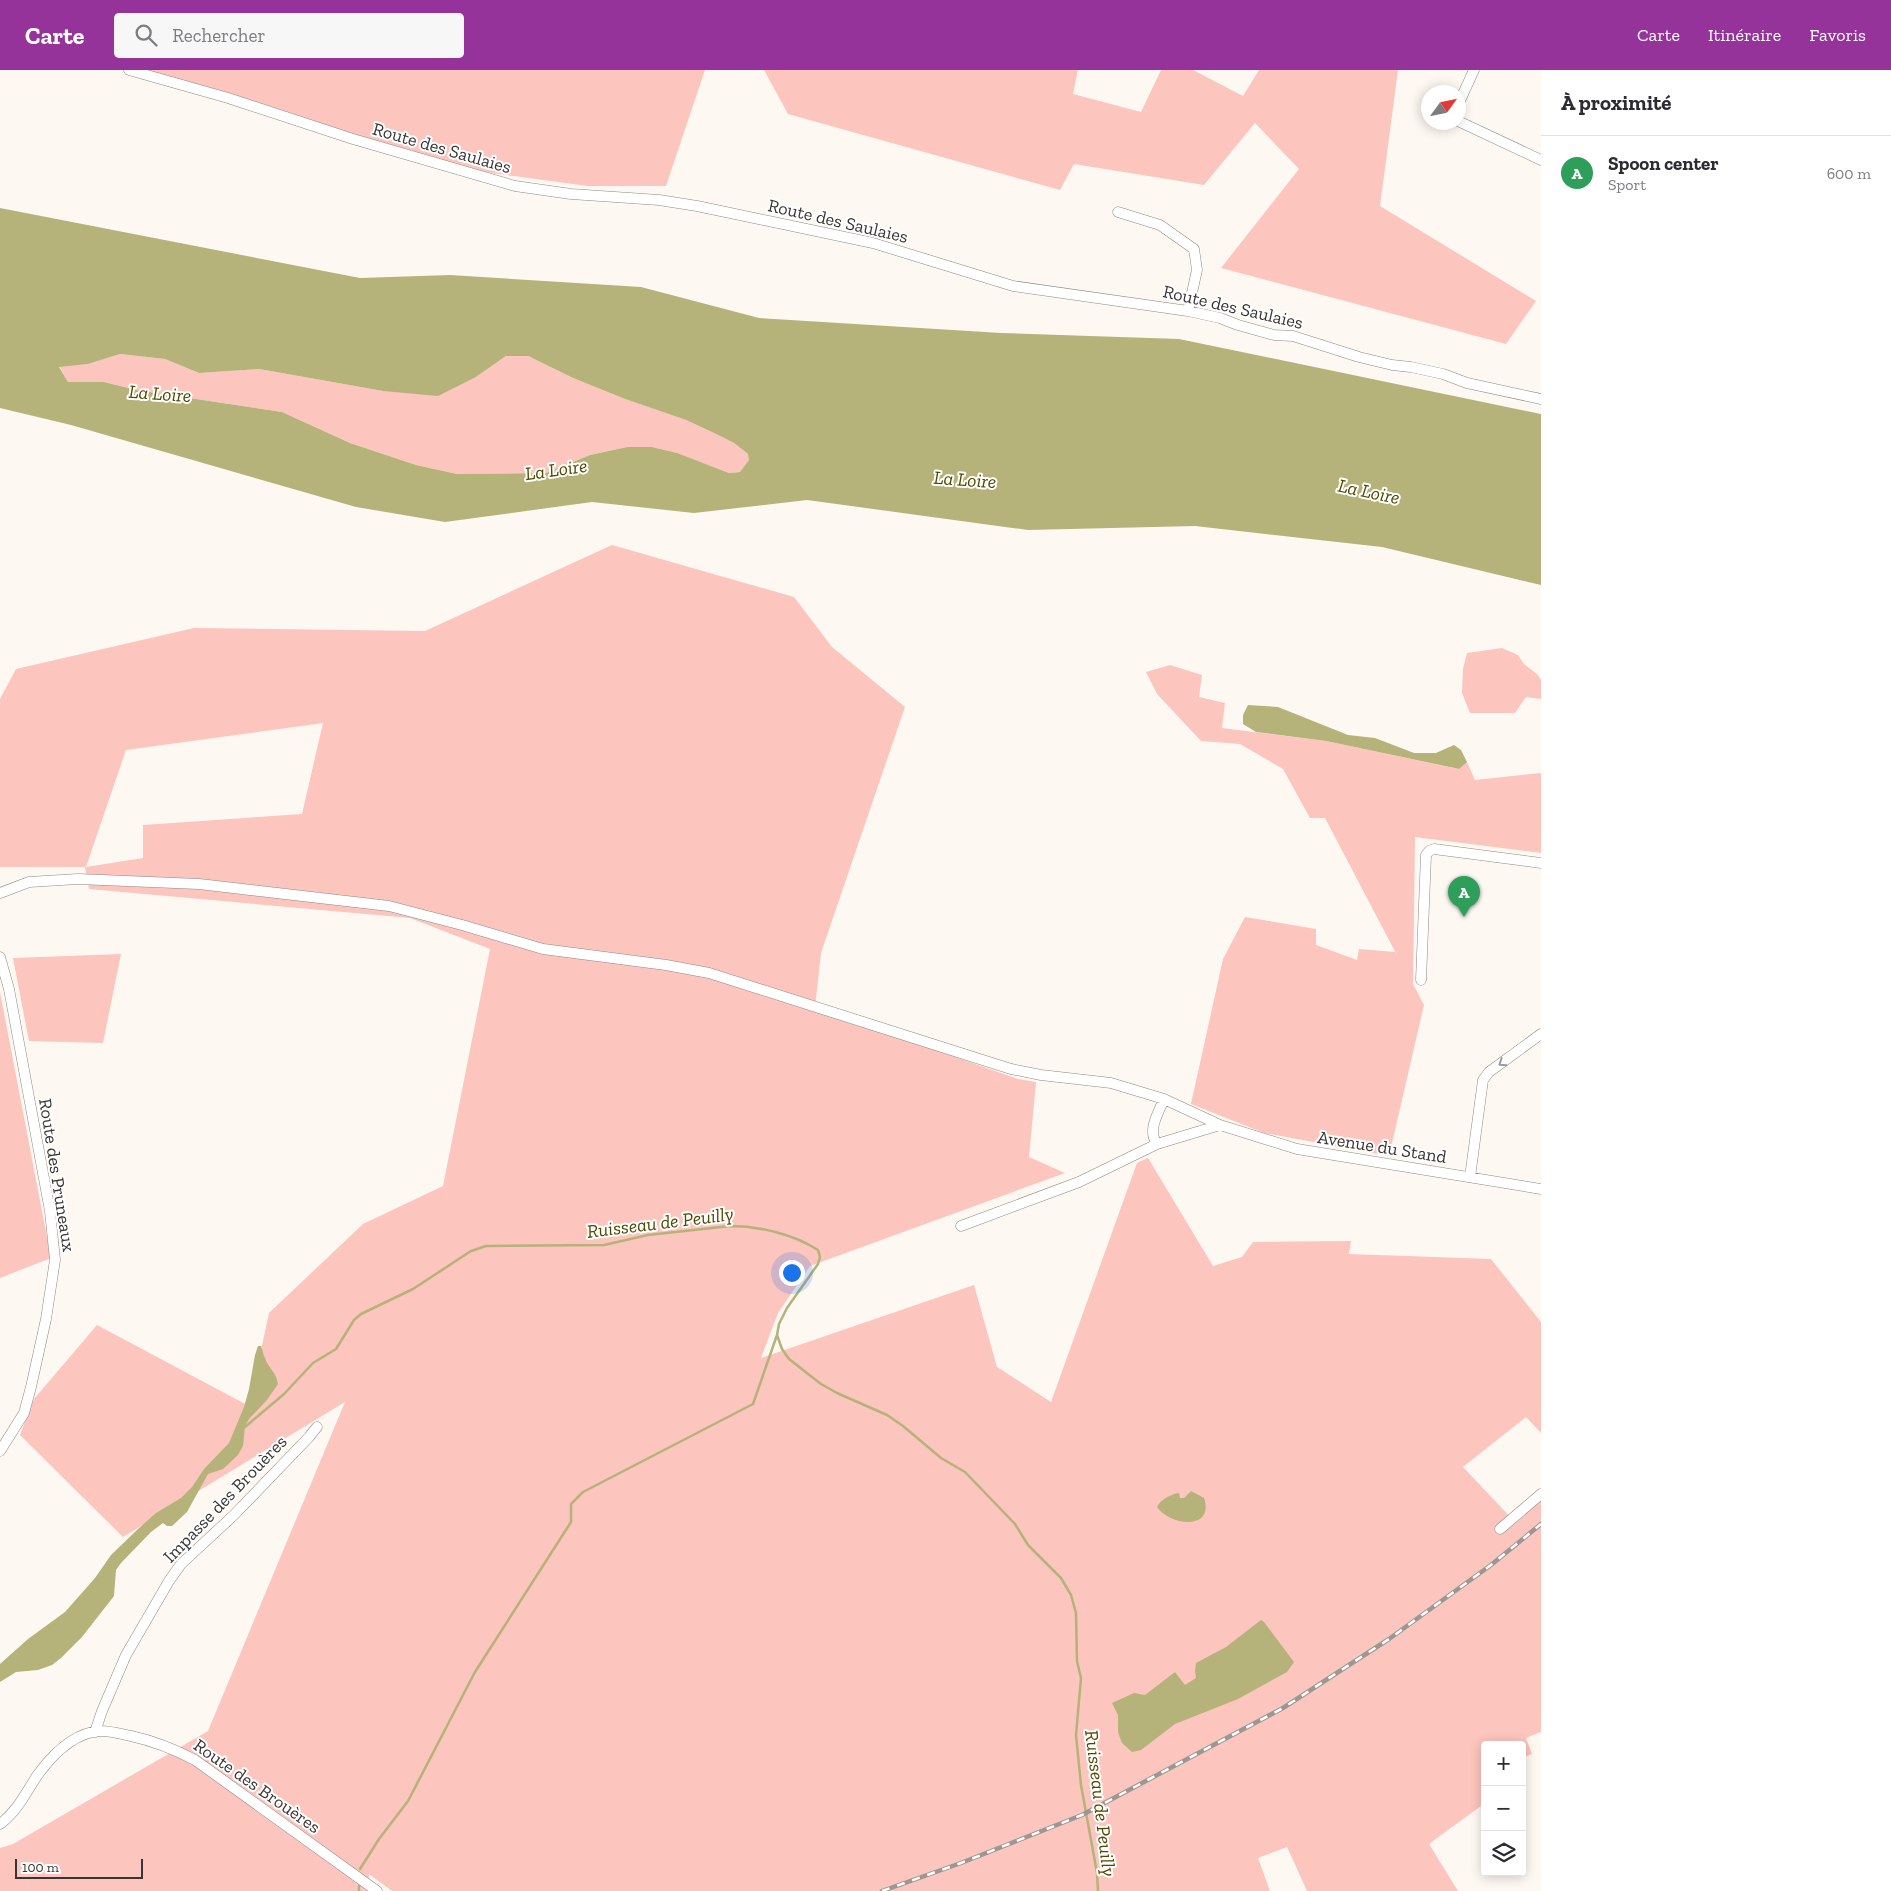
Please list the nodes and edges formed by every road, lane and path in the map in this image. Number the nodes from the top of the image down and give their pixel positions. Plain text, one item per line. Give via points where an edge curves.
1 (129, 70) edge
2 (1474, 70) edge
3 (1466, 88) edge
4 (1466, 125) edge
5 (1541, 160) edge
6 (1118, 212) dead end
7 (1188, 310) junction
8 (1541, 399) edge
9 (1541, 863) edge
10 (0, 892) edge
11 (0, 957) edge
12 (1421, 980) dead end
13 (1540, 1033) edge
14 (1164, 1099) junction
15 (1220, 1125) junction
16 (1157, 1144) junction
17 (1470, 1177) junction
18 (1541, 1189) edge
19 (961, 1226) dead end
20 (316, 1427) dead end
21 (0, 1451) edge
22 (1541, 1494) edge
23 (1500, 1529) dead end
24 (96, 1732) junction
25 (0, 1824) edge
26 (377, 1891) edge

1 - 7 street, Route des Saulaies via 515,186 697,206 873,244 1013,286
2 - 3 street
4 - 5 street
6 - 7 street via 1160,225 1194,249 1197,270
7 - 8 street, Route des Saulaies via 1274,334 1293,336 1359,357
9 - 12 street via 1434,849 1429,851 1426,856
10 - 14 street, Avenue du Stand via 29,882 78,879 199,884 389,906 543,949 709,974 1011,1069 1105,1082
11 - 21 street, Route des Pruneaux via 50,1211 55,1260 46,1319 24,1413
13 -> 17 street via 1483,1080
14 - 15 street, Avenue du Stand
14 - 16 street via 1152,1130
15 - 16 street
15 - 17 street, Avenue du Stand via 1298,1149
16 - 19 street via 1079,1182
17 - 18 street, Avenue du Stand
20 - 24 street, Impasse des Brouères via 234,1515 181,1564 126,1655
22 - 23 street
24 - 25 street, Route des Brouères via 67,1743 57,1752 10,1817
24 - 26 street, Route des Brouères via 114,1732 145,1739 171,1747 195,1760

